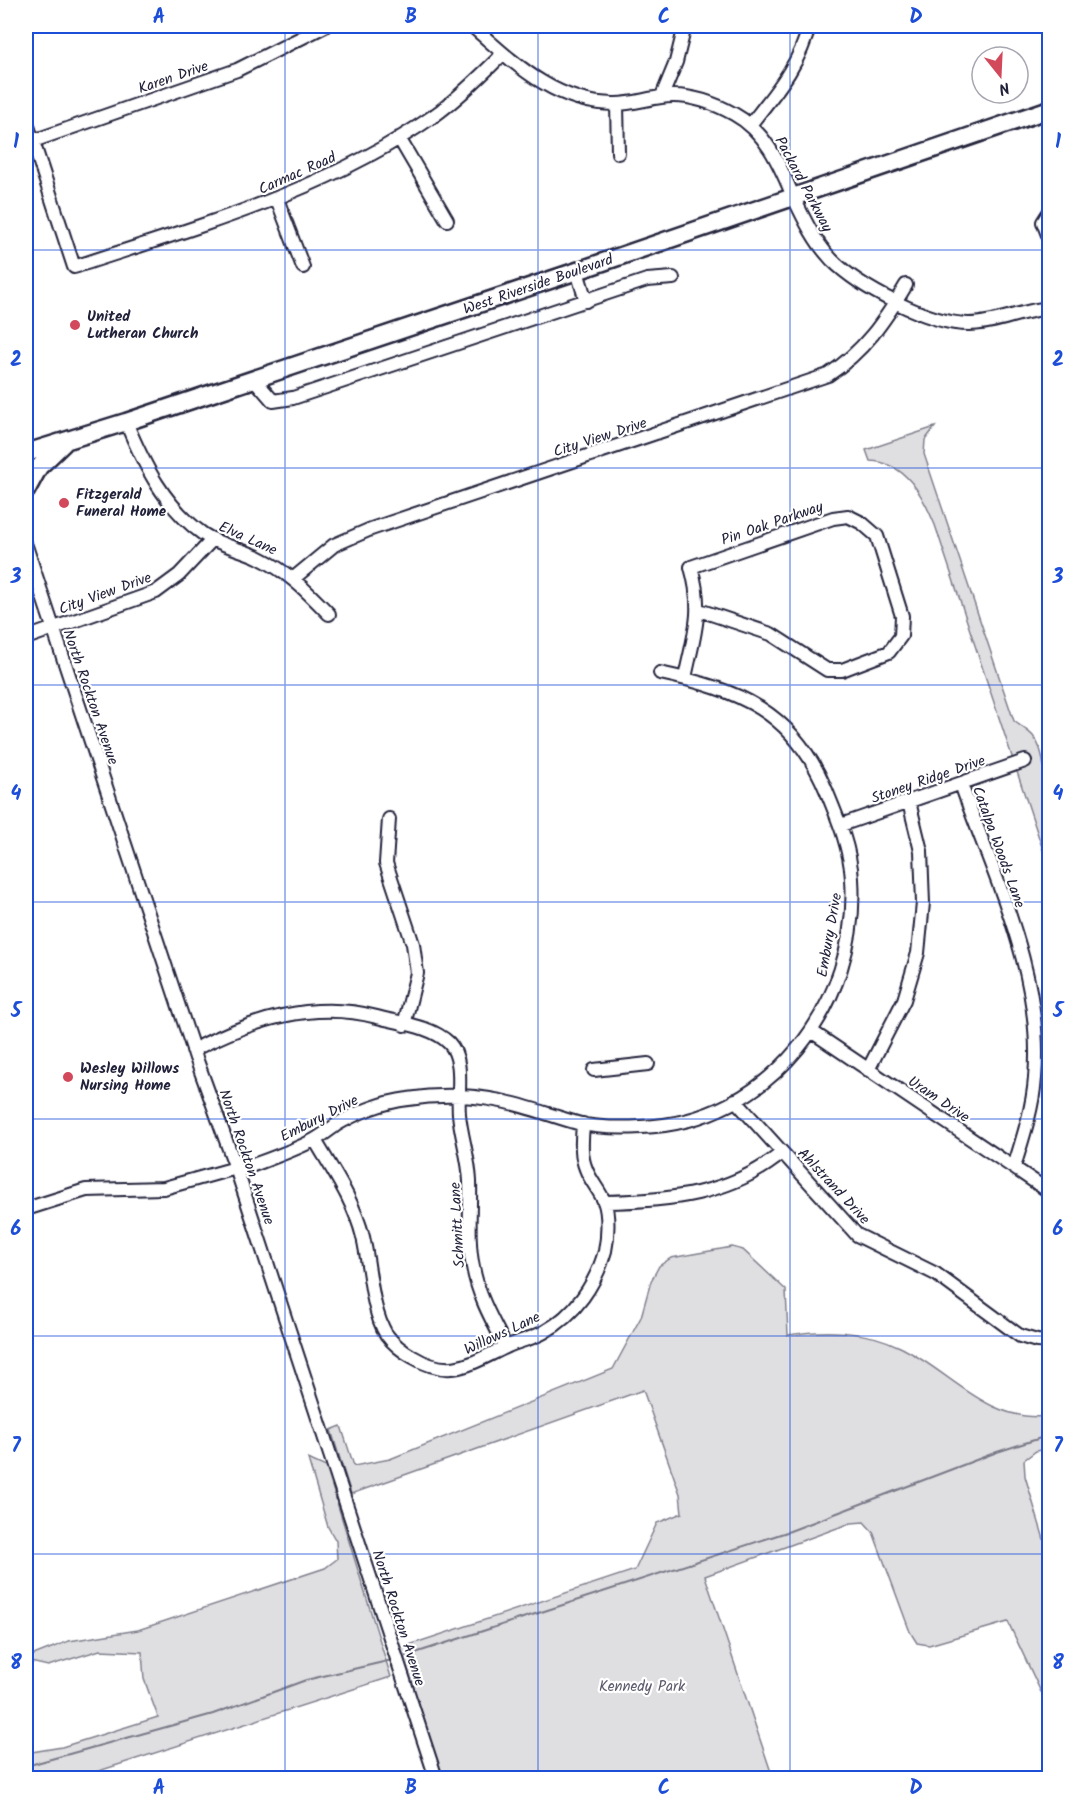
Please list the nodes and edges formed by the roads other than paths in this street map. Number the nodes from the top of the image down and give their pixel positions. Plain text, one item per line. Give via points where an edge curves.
1 (325, 26) edge
2 (472, 26) edge
3 (685, 26) edge
4 (809, 26) edge
5 (503, 54) junction
6 (662, 96) junction
7 (617, 104) junction
8 (1050, 109) edge
9 (26, 120) edge
10 (750, 125) junction
11 (399, 138) junction
12 (29, 143) edge
13 (618, 153) dead end
14 (794, 198) junction
15 (277, 199) junction
16 (1046, 217) edge
17 (447, 220) dead end
18 (1050, 240) edge
19 (303, 267) dead end
20 (577, 271) junction
21 (673, 278) dead end
22 (906, 285) dead end
23 (586, 301) junction
24 (896, 302) junction
25 (1050, 309) edge
26 (254, 379) junction
27 (126, 422) junction
28 (26, 439) edge
29 (67, 440) junction
30 (26, 453) edge
31 (26, 491) edge
32 (213, 539) junction
33 (26, 546) edge
34 (294, 578) junction
35 (699, 610) junction
36 (329, 614) dead end
37 (52, 628) junction
38 (26, 638) edge
39 (660, 673) dead end
40 (685, 678) junction
41 (1025, 762) dead end
42 (961, 784) junction
43 (909, 802) junction
44 (389, 819) dead end
45 (841, 825) junction
46 (404, 1025) junction
47 (811, 1032) junction
48 (194, 1050) junction
49 (648, 1064) dead end
50 (594, 1070) dead end
51 (868, 1070) junction
52 (459, 1096) junction
53 (735, 1100) junction
54 (583, 1124) junction
55 (315, 1140) junction
56 (782, 1153) junction
57 (1014, 1167) junction
58 (236, 1169) junction
59 (1050, 1192) edge
60 (604, 1202) junction
61 (26, 1209) edge
62 (1050, 1342) edge
63 (506, 1347) junction
64 (436, 1779) edge

1 - 12 street, Karen Drive via 237,70
2 - 5 street, Packard Parkway
3 - 6 street
4 - 10 street via 790,73
5 - 7 street, Packard Parkway via 555,90 579,99
5 - 11 street, Carmac Road via 464,92
6 - 7 street, Packard Parkway
6 - 10 street, Packard Parkway via 682,96 721,107
7 - 13 street
8 - 14 main road, West Riverside Boulevard
9 - 12 street
10 - 14 street, Packard Parkway via 772,152
11 - 15 street, Carmac Road
11 - 17 street
12 - 15 street, Carmac Road via 74,267
14 - 20 main road, West Riverside Boulevard
14 - 24 street, Packard Parkway via 808,227 831,258 846,273
15 - 19 street
16 - 18 street
20 - 23 street
20 - 26 main road, West Riverside Boulevard
21 - 23 street via 647,280
22 - 24 street, City View Drive
23 - 26 street via 278,401 269,399
24 - 25 street, Packard Parkway via 927,318 961,324
24 - 34 street, City View Drive via 860,351 828,375 371,529 334,545
26 - 27 main road, West Riverside Boulevard
27 - 29 main road, West Riverside Boulevard
27 - 32 street, Elva Lane via 162,493
28 - 29 main road
29 - 30 main road, West Riverside Boulevard
29 - 31 main road via 39,466
32 - 34 street, Elva Lane via 259,557
32 - 37 street, City View Drive via 179,575 156,592
33 - 37 street, North Rockton Avenue
34 - 36 street, Elva Lane
35 - 35 street, Pin Oak Parkway via 691,567 848,516 877,536 902,616 901,636 889,652 842,670 827,670 771,634
35 - 40 street
37 - 38 street, City View Drive
37 - 48 street, North Rockton Avenue
39 - 40 street, Embury Drive
40 - 45 street, Embury Drive via 738,694 789,729 810,757
41 - 42 street, Stoney Ridge Drive
42 - 43 street, Stoney Ridge Drive
42 - 57 street, Catalpa Woods Lane via 1034,1003 1035,1079
43 - 45 street, Stoney Ridge Drive
43 - 51 street via 921,851 923,903 918,953 904,1000
44 - 46 street via 386,863 413,944 417,973
45 - 47 street, Embury Drive via 852,879 849,923 829,1004
46 - 48 street via 351,1010 307,1010 232,1030
46 - 52 street, Schmitt Lane via 435,1033 450,1044 456,1057
47 - 51 street, Uram Drive
47 - 53 street, Embury Drive via 776,1072
48 - 58 street, North Rockton Avenue
49 - 50 street
51 - 57 street, Uram Drive
52 - 54 street, Embury Drive via 501,1101
52 - 55 street, Embury Drive via 407,1099 369,1109
52 - 63 street, Schmitt Lane via 470,1179 473,1268 477,1287
53 - 54 street, Embury Drive via 723,1108 670,1124
53 - 56 street, Ahlstrand Drive
54 - 60 street, Willows Lane via 581,1151 585,1168
55 - 58 street, Embury Drive
55 - 63 street, Willows Lane via 351,1202 363,1236 379,1319 396,1347 436,1369 472,1365
56 - 60 street via 765,1167 721,1187 682,1198
56 - 62 street, Ahlstrand Drive via 857,1235 936,1274 1020,1336
57 - 59 street, Uram Drive
58 - 61 street, Embury Drive via 164,1188 87,1190
58 - 64 street, North Rockton Avenue
60 - 63 street, Willows Lane via 605,1249 592,1287 568,1315 545,1331

